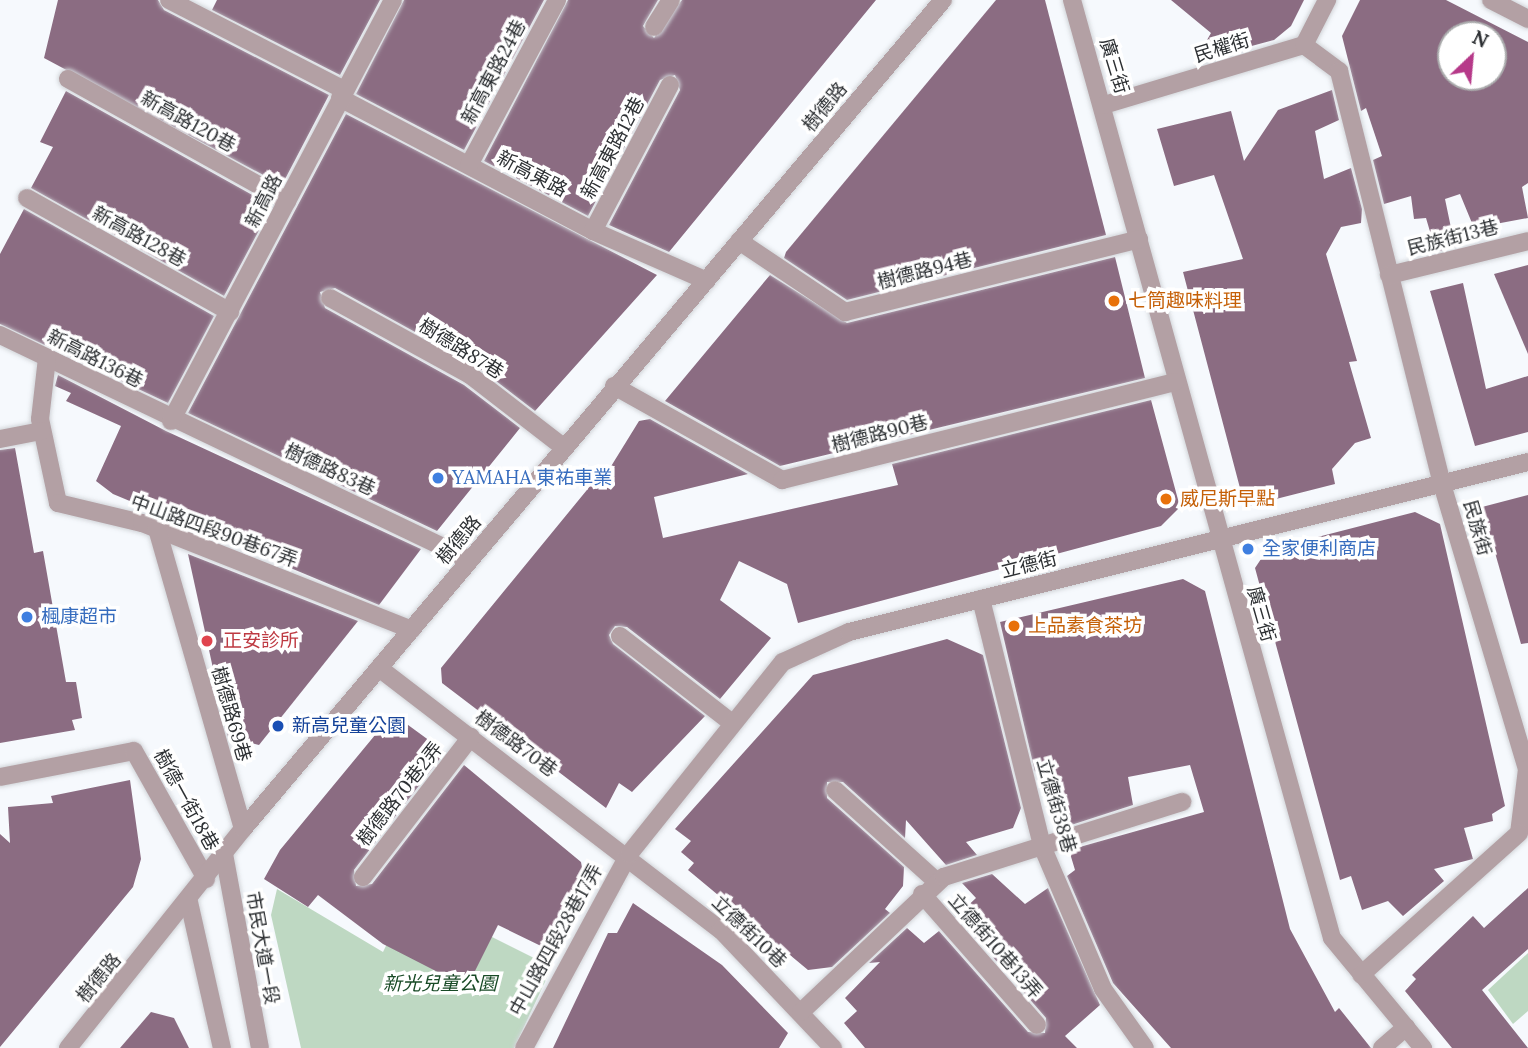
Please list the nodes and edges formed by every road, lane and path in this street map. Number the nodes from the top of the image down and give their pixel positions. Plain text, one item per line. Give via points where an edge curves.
1 (169, 0) edge
2 (393, 0) edge
3 (557, 0) edge
4 (671, 0) edge
5 (943, 0) edge
6 (1072, 0) edge
7 (1328, 0) edge
8 (1492, 0) edge
9 (1528, 19) edge
10 (654, 27) dead end
11 (1304, 45) junction
12 (68, 79) dead end
13 (670, 85) dead end
14 (342, 94) junction
15 (1104, 105) junction
16 (469, 164) junction
17 (27, 198) dead end
18 (287, 201) junction
19 (593, 231) junction
20 (1139, 239) junction
21 (739, 241) junction
22 (1528, 241) edge
23 (1389, 275) junction
24 (707, 281) junction
25 (330, 298) dead end
26 (230, 312) junction
27 (0, 335) edge
28 (47, 358) junction
29 (1175, 382) junction
30 (614, 386) junction
31 (171, 421) junction
32 (41, 431) junction
33 (0, 439) edge
34 (563, 447) junction
35 (1528, 462) edge
36 (1442, 484) junction
37 (157, 529) junction
38 (1219, 540) junction
39 (470, 560) junction
40 (981, 599) junction
41 (412, 630) junction
42 (620, 636) dead end
43 (379, 668) junction
44 (732, 723) junction
45 (471, 737) junction
46 (0, 777) edge
47 (835, 790) dead end
48 (1182, 802) dead end
49 (243, 829) junction
50 (1042, 846) junction
51 (629, 854) junction
52 (224, 855) junction
53 (363, 877) dead end
54 (206, 879) junction
55 (936, 881) junction
56 (922, 894) junction
57 (189, 902) junction
58 (1361, 975) junction
59 (801, 1012) junction
60 (1037, 1025) dead end
61 (1406, 1027) junction
62 (68, 1048) edge
63 (222, 1048) edge
64 (260, 1048) edge
65 (524, 1048) edge
66 (833, 1048) edge
67 (1145, 1048) edge
68 (1382, 1048) edge
69 (1423, 1048) edge

1 - 14 street, 新高東路
2 - 14 street, 新高路
3 - 16 street, 新高東路24巷
4 - 10 street
5 - 21 street, 樹德路
6 - 15 street, 廣三街
7 - 11 street
8 - 9 street
11 - 15 street, 民權街
11 - 23 street, 民族街 via 1339,71
12 - 18 street, 新高路120巷
13 - 19 street, 新高東路12巷
14 - 16 street, 新高東路
14 - 18 street, 新高路
15 - 20 street, 廣三街
16 - 19 street, 新高東路
17 - 26 street, 新高路128巷
18 - 26 street, 新高路
19 - 24 street, 新高東路
20 - 21 street, 樹德路94巷 via 845,312
20 - 29 street, 廣三街
21 - 24 street, 樹德路
22 - 23 street, 民族街13巷
23 - 36 street, 民族街
24 - 30 street, 樹德路
25 - 34 street, 樹德路87巷 via 470,375
26 - 31 street, 新高路
27 - 28 street, 新高路136巷
28 - 31 street, 新高路136巷
28 - 32 street, 中山路四段90巷67弄
29 - 30 street, 樹德路90巷 via 782,480
29 - 38 street, 廣三街
30 - 34 street, 樹德路
31 - 39 street, 樹德路83巷
32 - 33 street
32 - 37 street, 中山路四段90巷67弄 via 58,503
34 - 39 street, 樹德路
35 - 36 street, 立德街
36 - 38 street, 立德街
36 - 58 street, 民族街 via 1527,769 1527,802 1518,833 1494,861
37 - 41 street, 中山路四段90巷67弄
37 - 49 street, 樹德路69巷
38 - 40 street, 立德街
38 - 58 street, 廣三街 via 1332,938
39 - 41 street, 樹德路
40 - 44 street, 立德街 via 849,632 783,662
40 - 50 street, 立德街38巷
41 - 43 street, 樹德路
42 - 44 street
43 - 45 street, 樹德路70巷
43 - 49 street, 樹德路
44 - 51 street, 立德街
45 - 51 street, 樹德路70巷
45 - 53 street, 樹德路70巷2弄
46 - 54 street, 樹德一街18巷 via 134,751
47 - 55 street, 立德街10巷13弄
48 - 50 street, 立德街10巷13弄
49 - 52 street, 樹德路
50 - 55 street, 立德街10巷13弄
50 - 67 street, 立德街38巷 via 1103,989
51 - 59 street, 立德街10巷 via 721,930
51 - 65 street, 中山路四段28巷17弄
52 - 54 street, 樹德路
52 - 64 street, 市民大道一段
54 - 57 street, 樹德路
55 - 56 street, 立德街10巷13弄
56 - 59 street, 立德街10巷13弄
56 - 60 street, 立德街10巷13弄
57 - 62 street, 樹德路
57 - 63 street
58 - 61 street, 廣三街
59 - 66 street, 立德街10巷
61 - 68 street
61 - 69 street, 廣三街

